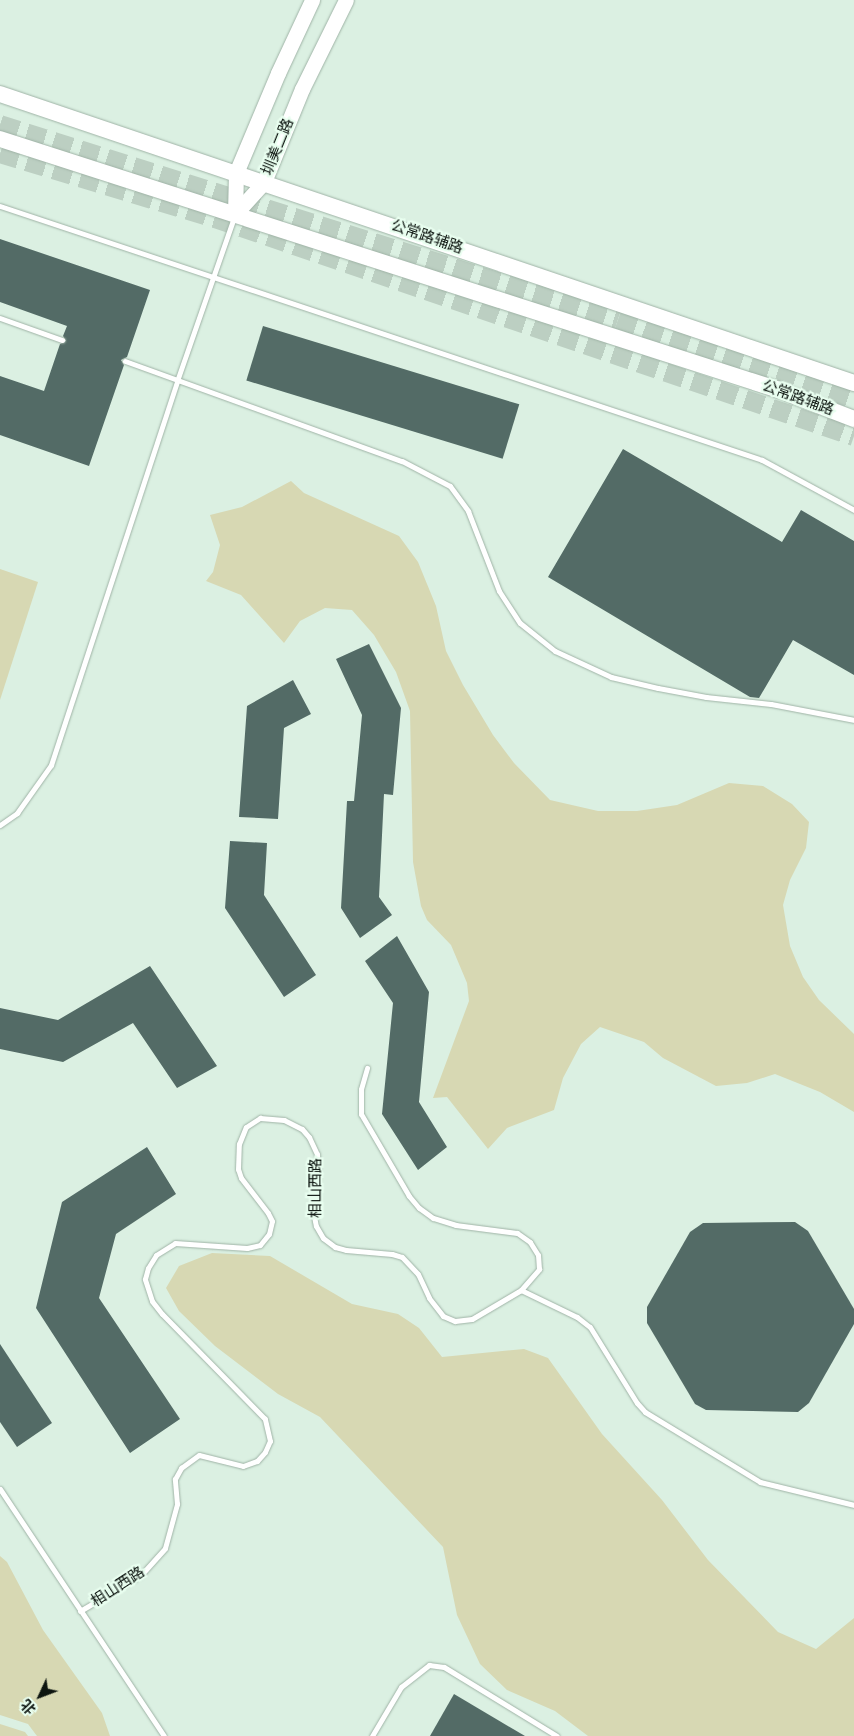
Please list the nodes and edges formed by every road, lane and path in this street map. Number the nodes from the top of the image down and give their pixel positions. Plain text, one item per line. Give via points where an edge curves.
1 (312, 0) edge
2 (346, 0) edge
3 (0, 94) edge
4 (0, 139) edge
5 (236, 173) junction
6 (264, 182) junction
7 (0, 206) edge
8 (235, 214) junction
9 (213, 278) junction
10 (0, 318) edge
11 (62, 340) dead end
12 (125, 361) dead end
13 (177, 381) junction
14 (854, 383) edge
15 (854, 419) edge
16 (854, 510) edge
17 (854, 720) edge
18 (0, 825) edge
19 (367, 1068) dead end
20 (521, 1290) junction
21 (0, 1489) edge
22 (854, 1505) edge
23 (80, 1611) junction
24 (164, 1736) edge
25 (372, 1736) edge
26 (556, 1736) edge

1 - 5 main road, 圳美二路
2 - 6 main road, 圳美二路 via 302,89
3 - 5 main road, 公常路辅路
4 - 8 main road, 公常路辅路
5 - 6 main road, 公常路辅路
5 - 8 main road, 圳美二路
6 - 8 main road, 圳美二路
6 - 14 main road, 公常路辅路
7 - 9 lane
8 - 9 lane
8 - 15 main road, 公常路辅路 via 776,389
9 - 13 lane
9 - 16 lane via 762,460
10 - 11 lane
12 - 13 lane
13 - 17 lane via 402,461 450,486 468,511 499,591 520,623 555,651 611,677 658,688
13 - 18 lane via 51,766 17,813
19 - 20 lane, 相山西路 via 361,1089 361,1114 409,1196 433,1218 456,1225 517,1233 530,1242 538,1255 539,1269
20 - 22 lane via 590,1327 636,1403 645,1412 760,1482
20 - 23 lane, 相山西路 via 472,1319 455,1321 443,1316 429,1298 418,1274 402,1257 346,1250 323,1238 313,1211 318,1176 317,1154 302,1129 284,1120 260,1118 246,1127 239,1144 238,1169 272,1221 269,1234 260,1244 247,1248 175,1243 156,1255 145,1279 152,1301 162,1314 265,1418 270,1440 257,1461 243,1466 199,1455 181,1468 175,1479 177,1504 165,1548 141,1575
21 - 23 lane
23 - 24 lane
25 - 26 lane via 401,1687 429,1664 444,1667

